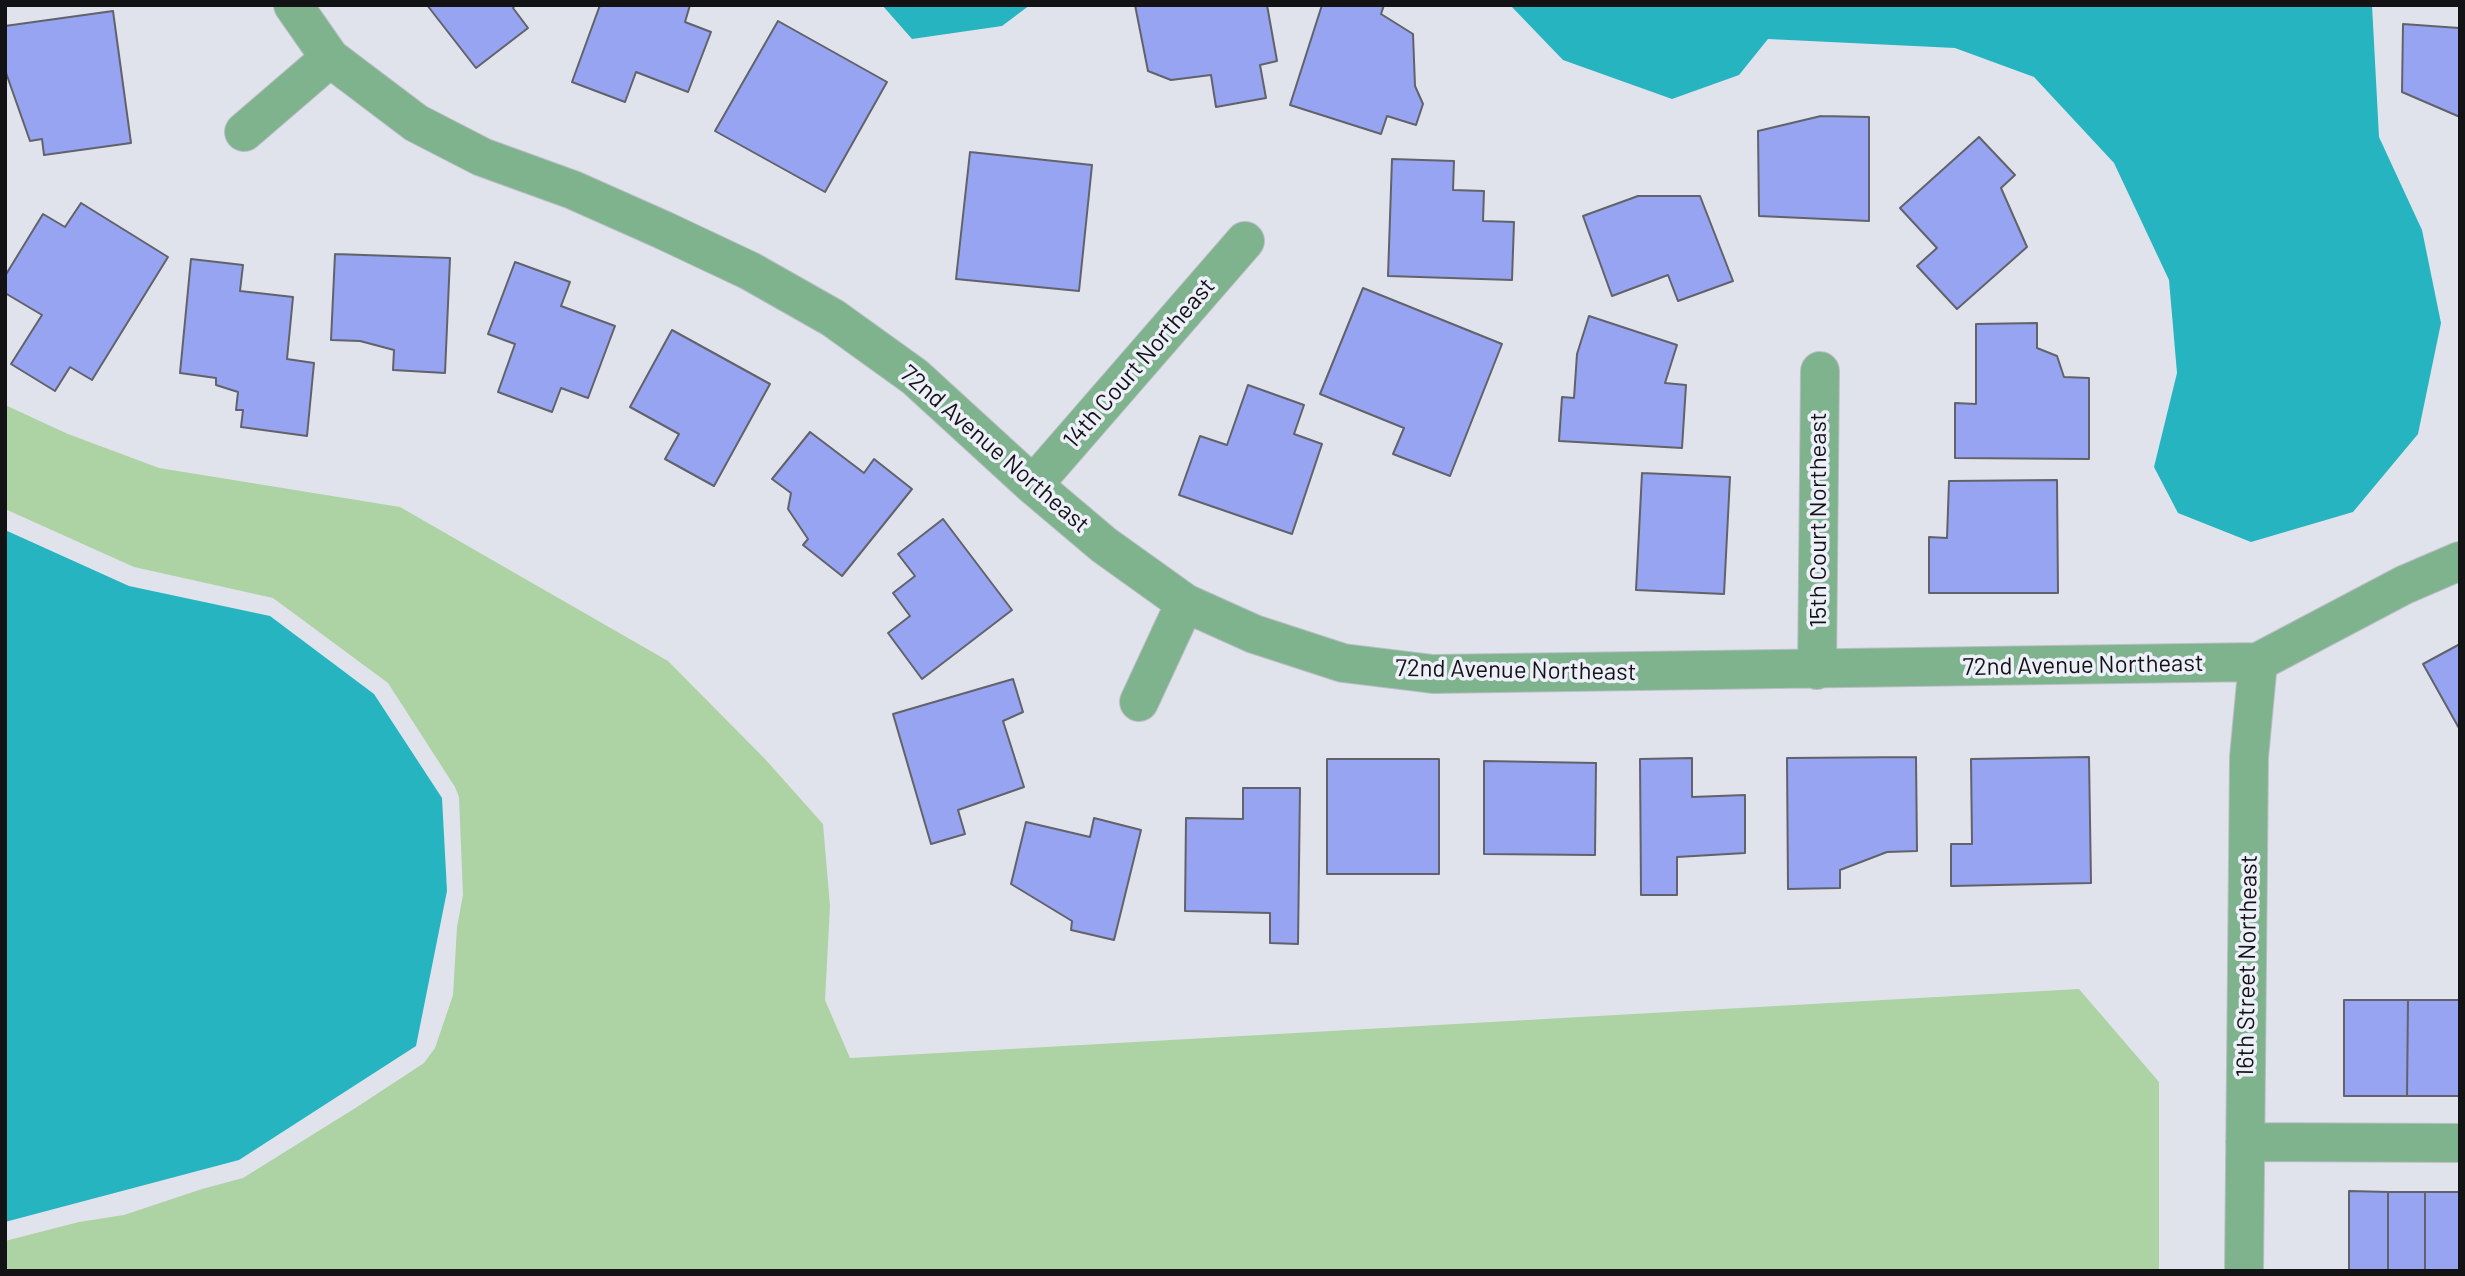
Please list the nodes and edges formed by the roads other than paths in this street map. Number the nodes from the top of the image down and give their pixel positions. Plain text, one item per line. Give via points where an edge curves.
1 (293, 5) edge
2 (330, 58) junction
3 (244, 132) dead end
4 (1245, 241) dead end
5 (1819, 371) dead end
6 (1033, 485) junction
7 (2460, 561) edge
8 (1185, 603) junction
9 (2258, 662) junction
10 (1817, 670) junction
11 (1139, 702) dead end
12 (2245, 1142) junction
13 (2460, 1143) edge
14 (2244, 1271) edge

1 - 2 street, 72nd Avenue Northeast
2 - 3 street
2 - 6 street, 72nd Avenue Northeast via 416,123 482,157 573,190 676,236 834,318 915,377
4 - 6 street, 14th Court Northeast
5 - 10 street, 15th Court Northeast
6 - 8 street, 72nd Avenue Northeast via 1104,545
7 - 9 street, 72nd Avenue Northeast via 2404,585
8 - 10 street, 72nd Avenue Northeast via 1254,634 1343,663 1433,674
8 - 11 street
9 - 10 street, 72nd Avenue Northeast
9 - 12 street, 16th Street Northeast via 2249,757
12 - 13 street
12 - 14 street, 16th Street Northeast

